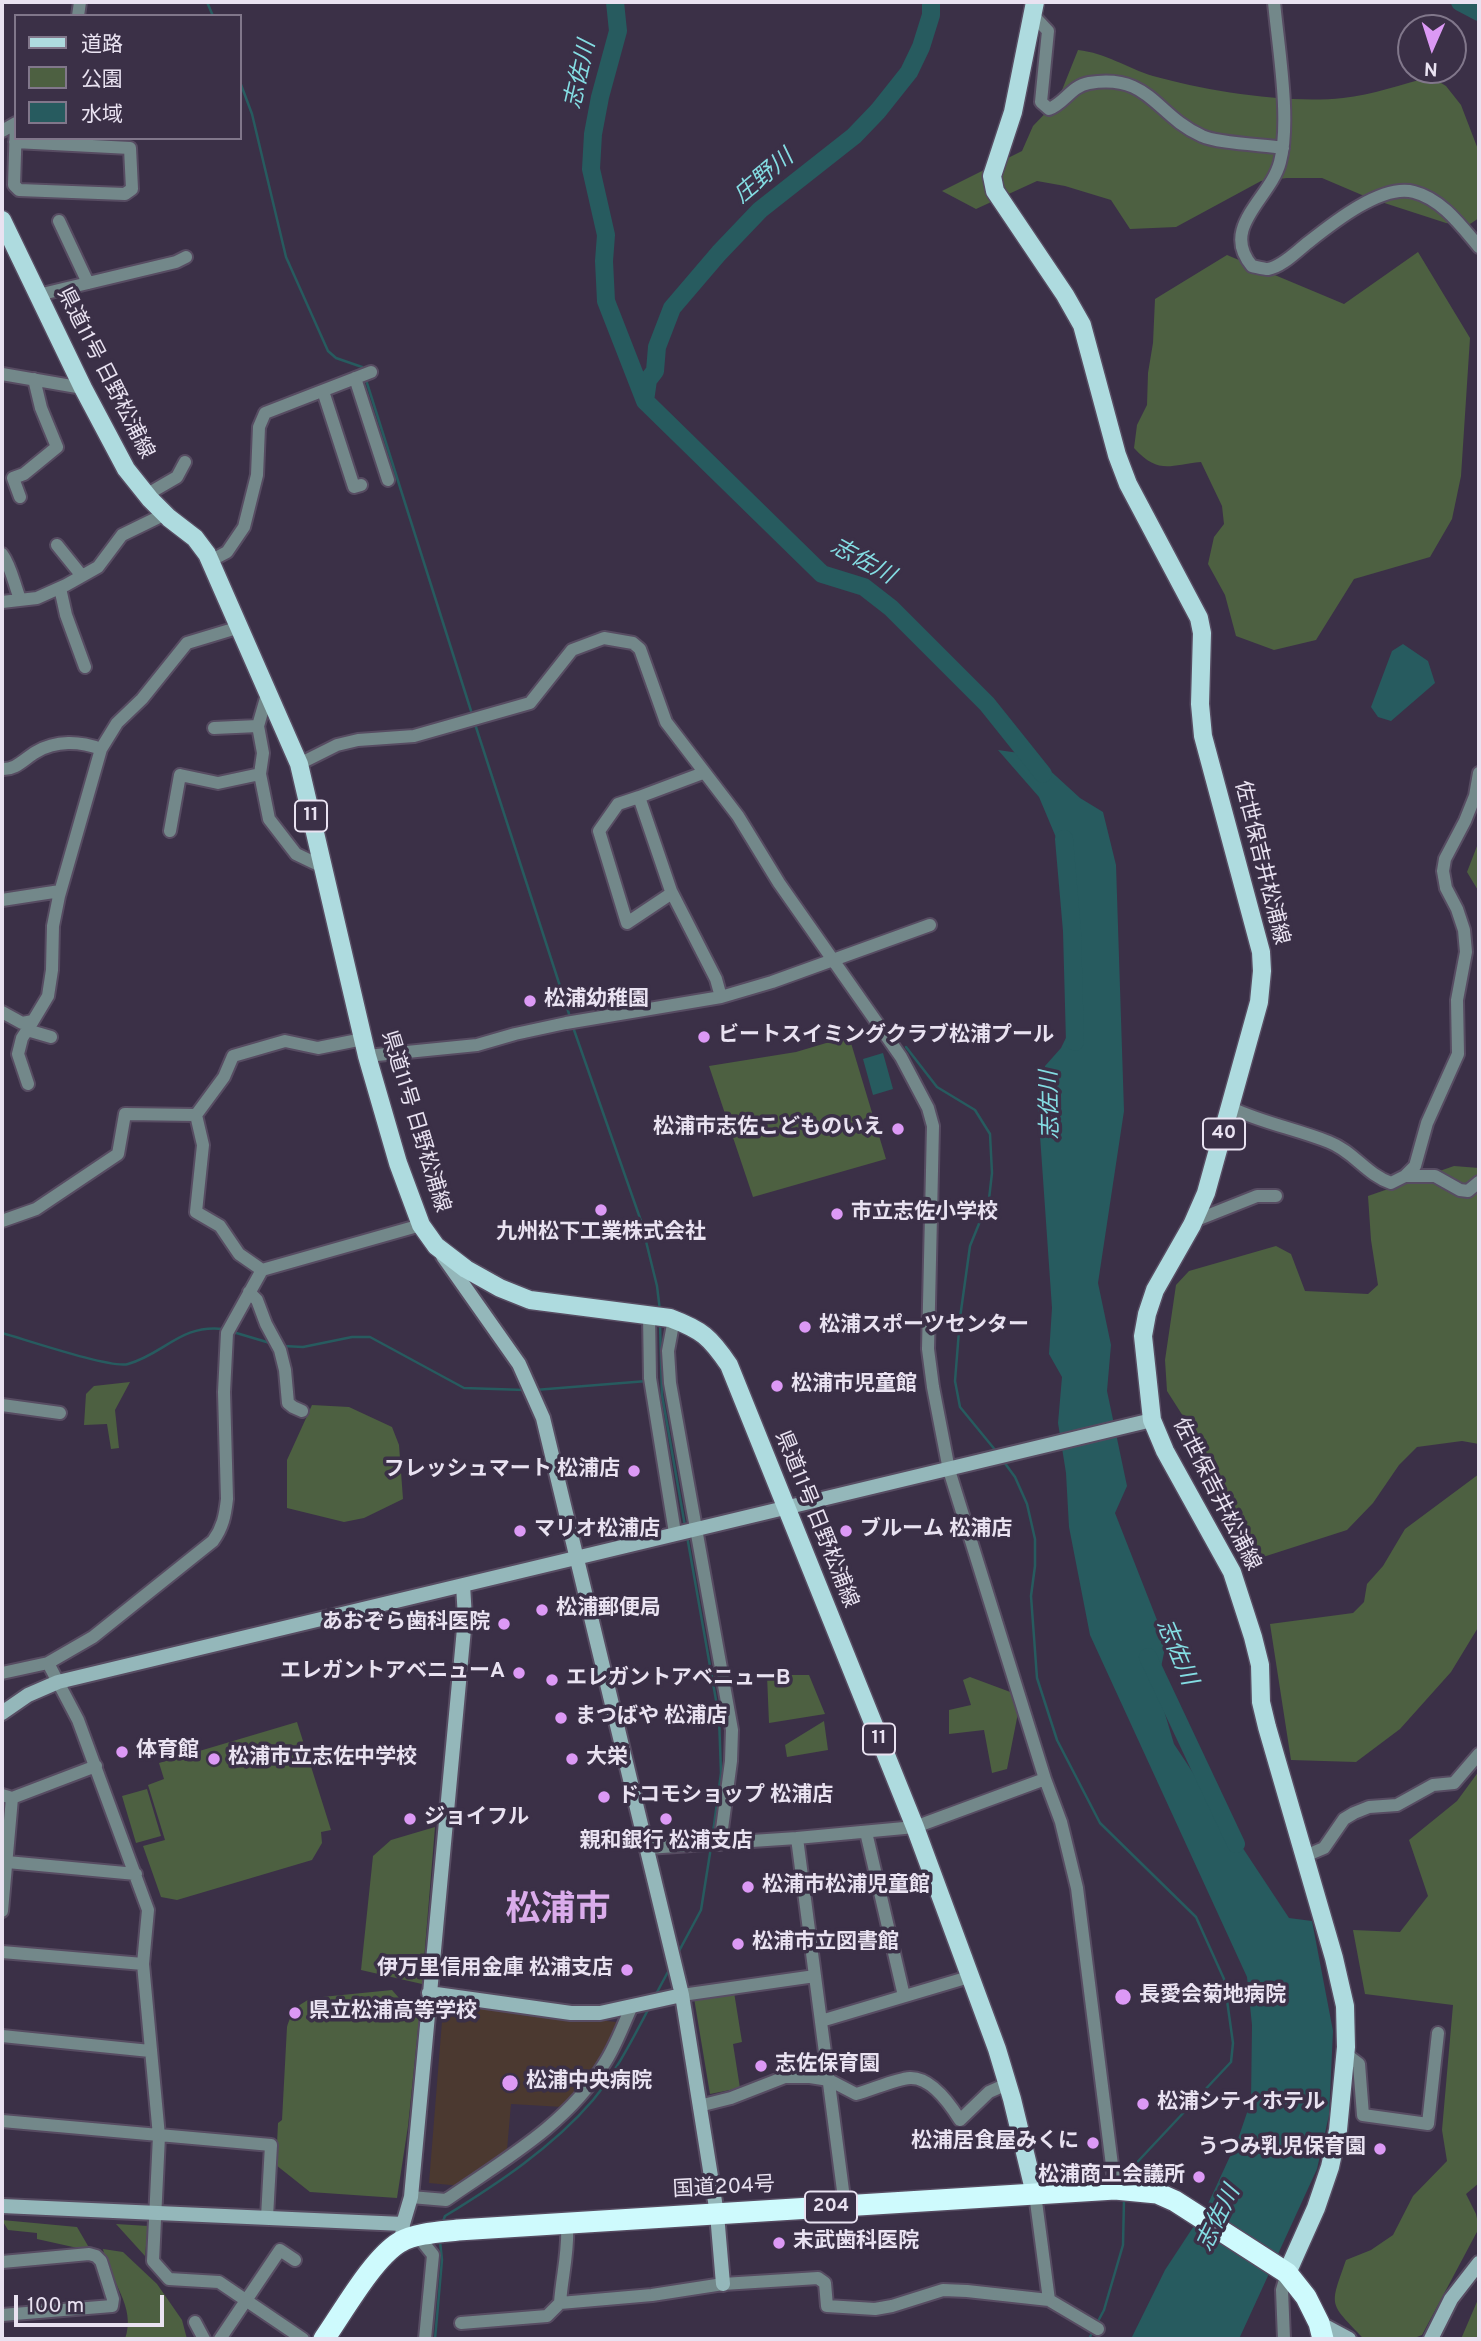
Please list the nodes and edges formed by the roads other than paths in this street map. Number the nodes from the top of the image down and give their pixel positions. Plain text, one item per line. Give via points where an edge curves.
1 (1274, 2) edge
2 (1034, 9) edge
3 (15, 142) joint
4 (1283, 148) junction
5 (2, 220) edge
6 (59, 221) dead end
7 (1479, 247) edge
8 (186, 257) dead end
9 (88, 283) junction
10 (38, 295) junction
11 (2, 373) edge
12 (34, 379) junction
13 (83, 388) junction
14 (323, 391) junction
15 (185, 462) dead end
16 (388, 480) dead end
17 (361, 485) dead end
18 (146, 495) junction
19 (20, 497) dead end
20 (165, 514) junction
21 (57, 545) dead end
22 (2, 554) edge
23 (210, 561) junction
24 (82, 576) junction
25 (60, 588) junction
26 (20, 599) junction
27 (2, 602) edge
28 (240, 627) junction
29 (85, 667) dead end
30 (268, 691) junction
31 (258, 726) junction
32 (214, 728) dead end
33 (101, 749) junction
34 (299, 764) junction
35 (2, 769) edge
36 (1479, 773) edge
37 (260, 774) junction
38 (703, 774) junction
39 (639, 797) junction
40 (170, 831) dead end
41 (323, 867) junction
42 (60, 891) junction
43 (672, 893) junction
44 (2, 900) edge
45 (930, 925) dead end
46 (833, 960) junction
47 (721, 997) junction
48 (2, 1012) edge
49 (30, 1025) junction
50 (51, 1037) dead end
51 (365, 1047) junction
52 (28, 1084) dead end
53 (1231, 1108) junction
54 (196, 1115) junction
55 (1405, 1176) junction
56 (1479, 1182) edge
57 (1276, 1196) dead end
58 (2, 1221) edge
59 (1194, 1221) junction
60 (421, 1225) junction
61 (436, 1246) junction
62 (262, 1270) junction
63 (249, 1292) junction
64 (649, 1315) junction
65 (672, 1319) junction
66 (2, 1405) edge
67 (302, 1411) dead end
68 (60, 1413) dead end
69 (1144, 1423) junction
70 (949, 1470) junction
71 (785, 1509) junction
72 (685, 1531) junction
73 (576, 1557) junction
74 (463, 1585) junction
75 (48, 1663) junction
76 (2, 1673) edge
77 (58, 1682) junction
78 (2, 1713) edge
79 (1479, 1754) edge
80 (96, 1766) junction
81 (1045, 1779) junction
82 (7, 1796) edge
83 (915, 1827) junction
84 (866, 1832) junction
85 (797, 1838) junction
86 (723, 1843) junction
87 (647, 1848) junction
88 (1306, 1856) junction
89 (7, 1863) junction
90 (136, 1874) junction
91 (2, 1911) edge
92 (2, 1952) edge
93 (143, 1964) junction
94 (815, 1976) junction
95 (969, 1977) junction
96 (429, 1993) junction
97 (682, 1995) junction
98 (904, 1996) junction
99 (632, 2006) junction
100 (821, 2021) junction
101 (1438, 2033) dead end
102 (2, 2036) edge
103 (150, 2051) junction
104 (1346, 2054) junction
105 (829, 2080) junction
106 (1007, 2084) junction
107 (699, 2106) junction
108 (2, 2121) edge
109 (159, 2136) junction
110 (1115, 2189) junction
111 (1035, 2194) junction
112 (411, 2197) junction
113 (2, 2206) edge
114 (845, 2206) junction
115 (156, 2212) junction
116 (718, 2214) junction
117 (267, 2217) junction
118 (567, 2223) junction
119 (412, 2234) junction
120 (295, 2260) dead end
121 (2, 2262) edge
122 (1479, 2263) edge
123 (1282, 2270) junction
124 (723, 2284) junction
125 (1049, 2300) junction
126 (247, 2301) junction
127 (560, 2303) junction
128 (2, 2315) edge
129 (195, 2322) dead end
130 (461, 2323) dead end
131 (1098, 2329) dead end
132 (1321, 2331) edge
133 (204, 2339) edge
134 (220, 2339) edge
135 (303, 2339) edge
136 (324, 2339) edge
137 (425, 2339) edge
138 (1284, 2339) edge
139 (1349, 2339) edge
140 (1431, 2339) edge

1 - 4 street
2 - 4 street via 1048,31 1041,103 1049,109 1087,83 1119,82 1135,86 1203,138
2 - 53 main road, 佐世保吉井松浦線 / 40 via 1013,112 992,176 995,191 1082,325 1128,484 1199,618 1203,736 1261,952 1259,1002
3 - 3 street via 14,185 19,190 125,194 132,189 130,148
4 - 7 street via 1276,173 1244,223 1244,256 1252,266 1269,269 1329,226 1393,192 1413,192 1430,200 1449,213
5 - 10 main road, 県道11号 日野松浦線 / 11
6 - 9 street
8 - 9 street
9 - 10 street
10 - 13 main road, 県道11号 日野松浦線 / 11
11 - 12 street
12 - 13 street
12 - 19 street via 57,447 13,478
13 - 18 main road, 県道11号 日野松浦線 / 11 via 126,468
14 - 16 street via 361,376
14 - 17 street via 354,487
14 - 23 street via 265,413 258,427 257,475 244,527 227,552
15 - 18 street via 177,477
18 - 20 main road, 県道11号 日野松浦線 / 11
20 - 23 main road, 県道11号 日野松浦線 / 11 via 195,538
20 - 24 street via 122,535 98,567
21 - 24 street
22 - 26 street
23 - 28 main road, 県道11号 日野松浦線 / 11
24 - 25 street
25 - 26 street via 37,598
25 - 29 street
26 - 27 street
28 - 30 main road, 県道11号 日野松浦線 / 11
28 - 33 street via 187,643 117,723
30 - 31 street
30 - 34 main road, 県道11号 日野松浦線 / 11
31 - 32 street
31 - 37 street via 263,753
33 - 35 street via 81,742 57,744 38,750 12,769
33 - 42 street
34 - 38 street via 337,745 414,737 530,703 572,650 604,638 633,643 640,649 666,722
34 - 41 main road, 県道11号 日野松浦線 / 11
36 - 55 street via 1470,808 1443,871 1466,951 1457,1000 1458,1054 1427,1123 1415,1166
37 - 40 street via 218,782 180,775
37 - 41 street via 269,819 296,854
38 - 39 street
38 - 46 street via 738,817
39 - 43 street
39 - 43 street via 618,804 598,831 627,923
41 - 51 main road, 県道11号 日野松浦線 / 11
42 - 44 street
42 - 49 street via 48,996
43 - 47 street
45 - 46 street
46 - 47 street
46 - 70 street via 901,1057 933,1126 929,1349
47 - 51 street via 572,1022 477,1045
48 - 49 street
49 - 50 street
49 - 52 street via 18,1054
51 - 54 street via 318,1048 285,1041 233,1056 224,1077
51 - 60 main road, 県道11号 日野松浦線 / 11
53 - 55 street via 1330,1142 1377,1178 1391,1183
53 - 59 main road, 佐世保吉井松浦線 / 40
54 - 58 street via 125,1114 118,1154 36,1209
54 - 62 street via 204,1144 196,1212 220,1226 239,1254
55 - 56 street via 1435,1176 1468,1191
57 - 59 street via 1257,1196
59 - 69 main road, 佐世保吉井松浦線 / 40 via 1155,1290 1147,1314
60 - 61 main road, 県道11号 日野松浦線 / 11
60 - 62 street
61 - 64 main road, 県道11号 日野松浦線 / 11 via 466,1269 530,1300
61 - 73 street via 519,1364 532,1392
62 - 63 street
63 - 67 street via 278,1346 288,1403
63 - 75 street via 229,1328 223,1392 227,1499 221,1530 93,1637
64 - 65 main road, 県道11号 日野松浦線 / 11
64 - 72 street via 651,1381
65 - 71 main road, 県道11号 日野松浦線 / 11 via 712,1340 729,1365
65 - 72 street via 668,1369
66 - 68 street
69 - 70 street
69 - 88 main road, 佐世保吉井松浦線 / 40 via 1165,1451 1231,1572 1260,1665 1267,1727
70 - 71 street
70 - 81 street
71 - 72 street
71 - 83 main road, 県道11号 日野松浦線 / 11
72 - 73 street
72 - 86 street via 732,1730
73 - 74 street
73 - 87 street
74 - 77 street
74 - 96 street via 465,1618
75 - 76 street
75 - 77 street
77 - 78 street
77 - 80 street
79 - 88 street via 1454,1783 1433,1785 1397,1805 1354,1812 1324,1847
80 - 82 street
80 - 90 street
81 - 83 street
81 - 110 street via 1077,1888
82 - 89 street
83 - 84 street
83 - 95 main road, 県道11号 日野松浦線 / 11
84 - 85 street
84 - 98 street
85 - 86 street
85 - 94 street
86 - 87 street
87 - 97 street
88 - 104 main road, 佐世保吉井松浦線 / 40 via 1345,2006
89 - 90 street
89 - 91 street
90 - 93 street via 148,1910
92 - 93 street
93 - 103 street
94 - 97 street
94 - 100 street
95 - 98 street
95 - 106 main road, 県道11号 日野松浦線 / 11
96 - 99 street via 571,2013
96 - 112 street
97 - 99 street
97 - 107 street
98 - 100 street
99 - 112 street via 604,2064 542,2133 446,2200
100 - 105 street
101 - 104 street via 1428,2124 1363,2115 1359,2064
102 - 103 street
103 - 109 street
104 - 123 main road, 佐世保吉井松浦線 / 40 via 1330,2166 1316,2208
105 - 106 street via 856,2094 908,2078 920,2080 947,2101 960,2120 989,2092
105 - 107 street via 785,2077
105 - 114 street
106 - 111 main road, 県道11号 日野松浦線 / 11
107 - 116 street
108 - 109 street
109 - 115 street
109 - 117 street via 271,2145
110 - 111 highway, 国道204号 / 204
110 - 123 highway, 国道204号 / 204 via 1157,2193 1175,2201
111 - 114 highway, 国道204号 / 204
111 - 125 street
112 - 119 street
113 - 115 street
114 - 116 highway, 国道204号 / 204
115 - 117 street
115 - 126 street via 153,2261 169,2279 219,2282
116 - 118 highway, 国道204号 / 204
116 - 124 street
117 - 119 street
118 - 119 highway, 国道204号 / 204
118 - 127 street via 569,2242
119 - 136 highway via 384,2255
119 - 137 street via 433,2255
120 - 126 street via 280,2250
121 - 128 street via 96,2256 113,2299 112,2306
122 - 140 street via 1451,2299
123 - 132 highway, 国道204号 / 204 via 1306,2297
123 - 138 street
124 - 125 street via 818,2278 825,2283 827,2306 842,2308 892,2306 943,2290
124 - 127 street
125 - 131 street
126 - 134 street
126 - 135 street
127 - 130 street via 547,2316
129 - 133 street
132 - 139 street

